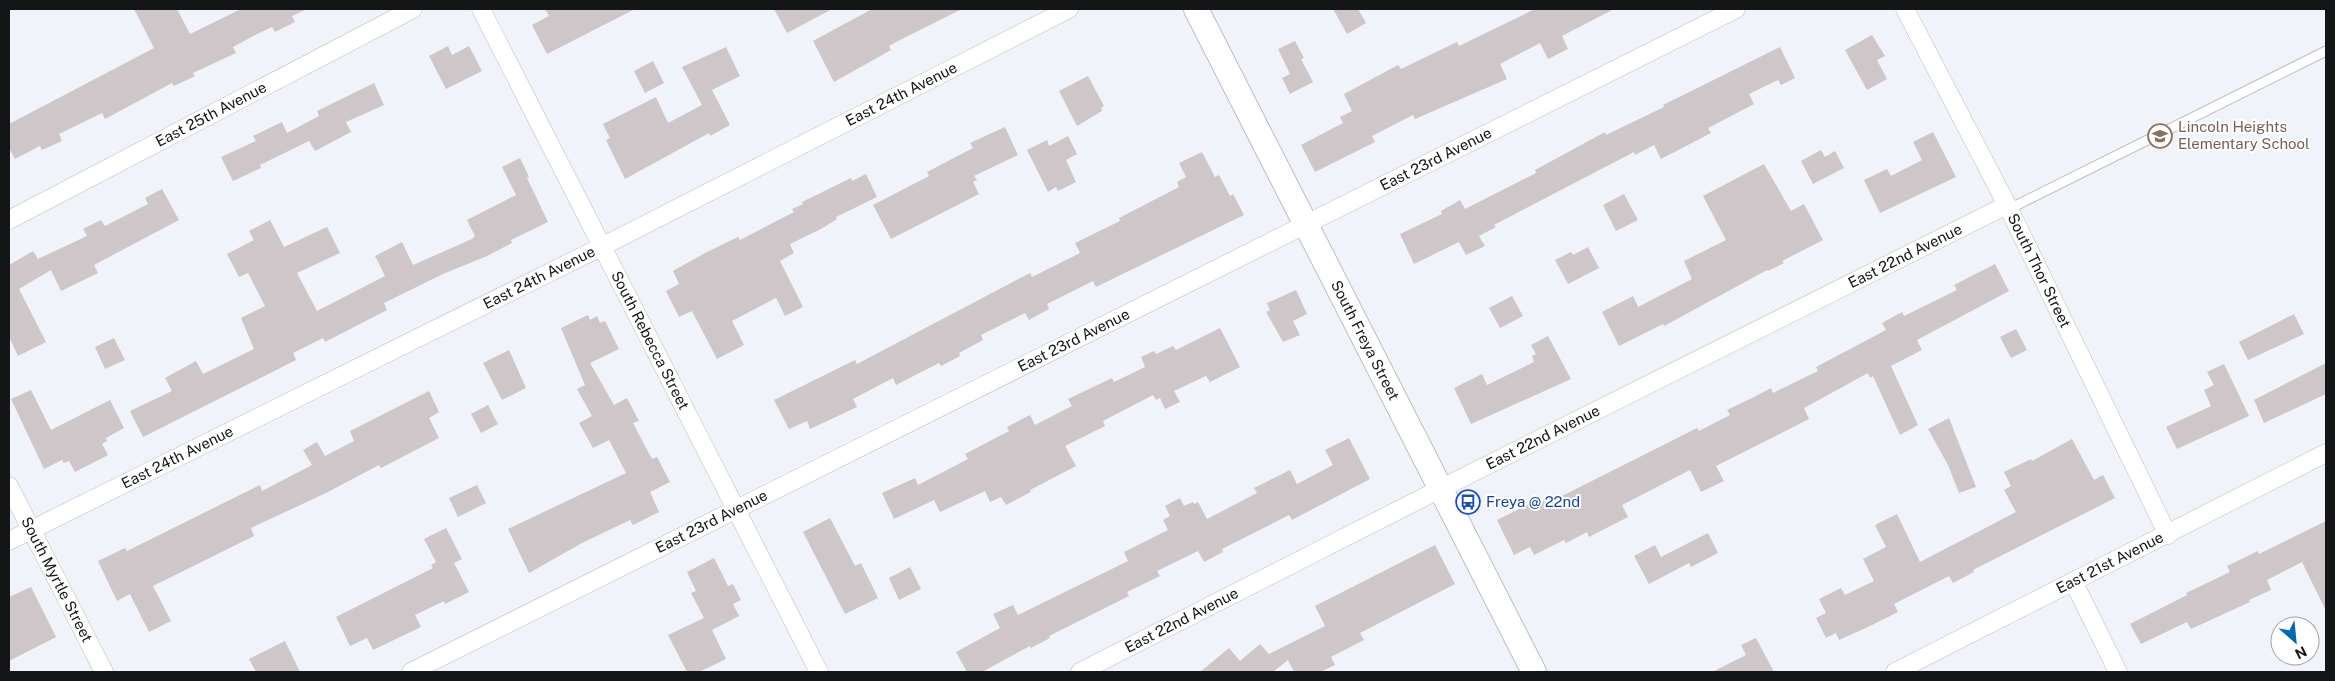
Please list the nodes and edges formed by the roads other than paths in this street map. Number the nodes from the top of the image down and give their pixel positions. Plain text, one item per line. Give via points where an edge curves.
1 (414, 9) edge
2 (481, 9) edge
3 (1069, 9) edge
4 (1196, 9) edge
5 (1736, 9) edge
6 (1905, 9) edge
7 (2326, 51) edge
8 (2008, 207) junction
9 (9, 220) edge
10 (1306, 224) junction
11 (601, 246) junction
12 (2326, 453) edge
13 (9, 486) edge
14 (1440, 488) junction
15 (738, 510) junction
16 (31, 529) junction
17 (2168, 535) junction
18 (9, 541) edge
19 (2074, 583) junction
20 (104, 672) edge
21 (411, 672) edge
22 (819, 672) edge
23 (1080, 672) edge
24 (1534, 672) edge
25 (1894, 672) edge
26 (2118, 672) edge

1 - 9 street, East 25th Avenue
2 - 11 street, South Rebecca Street
3 - 11 street, East 24th Avenue
4 - 10 main road, South Freya Street
5 - 10 street, East 23rd Avenue
6 - 8 street, South Thor Street
7 - 8 lane
8 - 14 street, East 22nd Avenue
8 - 17 street, South Thor Street
10 - 14 main road, South Freya Street
10 - 15 street, East 23rd Avenue
11 - 15 street, South Rebecca Street
11 - 16 street, East 24th Avenue
12 - 17 street, East 21st Avenue
13 - 16 street, South Myrtle Street
14 - 23 street, East 22nd Avenue
14 - 24 main road, South Freya Street
15 - 21 street, East 23rd Avenue
15 - 22 street, South Rebecca Street
16 - 18 street, East 24th Avenue
16 - 20 street, South Myrtle Street
17 - 19 street, East 21st Avenue
19 - 25 street, East 21st Avenue
19 - 26 street

